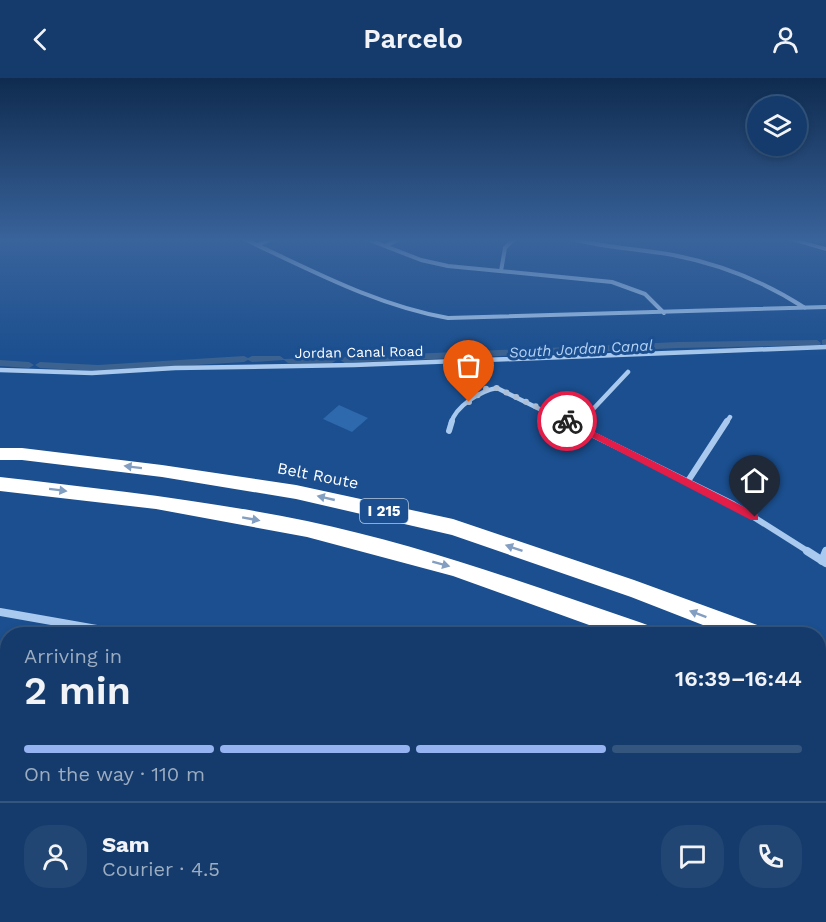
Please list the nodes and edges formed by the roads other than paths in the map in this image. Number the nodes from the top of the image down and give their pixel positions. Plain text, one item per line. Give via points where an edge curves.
1 (330, 278) edge
2 (576, 278) edge
3 (749, 278) edge
4 (826, 307) edge
5 (805, 308) junction
6 (664, 313) junction
7 (826, 347) edge
8 (0, 370) edge
9 (628, 372) dead end
10 (730, 417) dead end
11 (576, 426) junction
12 (449, 431) dead end
13 (0, 454) edge
14 (688, 481) junction
15 (0, 484) edge
16 (826, 550) edge
17 (824, 562) edge
18 (0, 612) edge
19 (85, 627) edge
20 (622, 627) edge
21 (733, 627) edge

1 - 6 street via 388,305 431,316 477,319
2 - 6 street via 612,282 645,294
3 - 5 street via 781,291
4 - 5 street
5 - 6 street
7 - 8 street, Jordan Canal Road via 92,373
9 - 11 street
10 - 14 street
11 - 12 street via 491,387 454,414
11 - 14 street
21 -> 13 highway, Belt Route / I 215 via 453,527 285,490 162,471
14 - 17 street via 744,510
15 -> 20 highway, I 215 via 156,502 307,529 453,567
16 - 17 street
18 - 19 street

